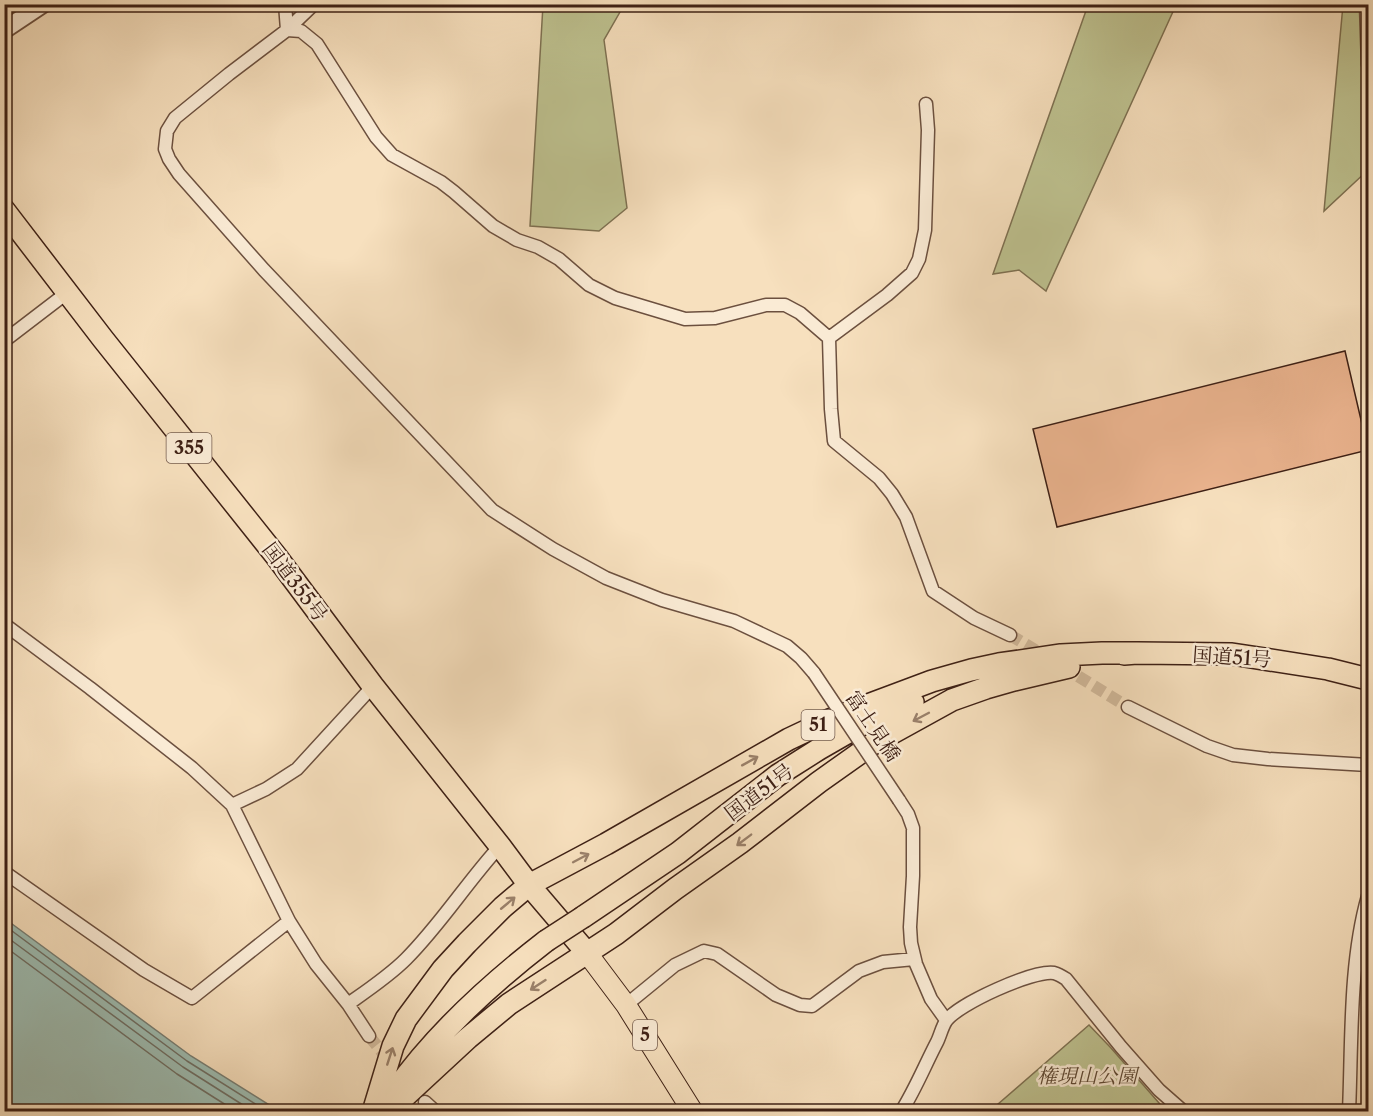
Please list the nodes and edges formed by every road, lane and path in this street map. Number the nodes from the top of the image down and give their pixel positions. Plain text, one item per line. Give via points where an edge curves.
1 (43, 4) edge
2 (285, 4) edge
3 (314, 4) edge
4 (1366, 4) edge
5 (4, 30) edge
6 (287, 30) junction
7 (1368, 65) edge
8 (926, 104) dead end
9 (4, 210) edge
10 (68, 292) junction
11 (829, 338) junction
12 (4, 341) edge
13 (4, 624) edge
14 (1010, 635) tunnel mouth
15 (1137, 653) junction
16 (1368, 679) edge
17 (373, 686) junction
18 (1128, 707) tunnel mouth
19 (1368, 765) edge
20 (232, 805) junction
21 (501, 846) junction
22 (4, 872) edge
23 (530, 885) junction
24 (1368, 896) edge
25 (290, 921) junction
26 (587, 953) junction
27 (914, 959) junction
28 (348, 1004) junction
29 (626, 1005) junction
30 (946, 1020) junction
31 (369, 1036) tunnel mouth
32 (425, 1102) dead end
33 (373, 1112) edge
34 (381, 1112) edge
35 (388, 1112) edge
36 (436, 1112) edge
37 (693, 1112) edge
38 (900, 1112) edge
39 (1184, 1112) edge
40 (1349, 1112) edge

1 - 5 street
2 - 6 street
3 - 6 street, 富士見橋
4 - 7 street
6 - 11 street via 301,31 317,44 376,137 392,155 441,182 493,226 559,259 589,285 615,298 686,319 715,318 766,305 784,305 800,313
6 - 27 street, 富士見橋, bridge via 175,118 166,131 165,149 179,174 264,270 492,510 606,578 662,600 735,621 787,646 801,658 908,814 913,828 910,927
8 - 11 street via 925,230 919,259 912,273 887,295
9 - 10 highway, 国道355号 / 355
10 - 12 street
10 - 17 highway, 国道355号 / 355
11 - 14 street via 834,441 879,478 892,494 906,517 933,591 974,618
13 - 20 street via 192,768
15 - 16 highway, 国道51号 / 51 via 1232,654
23 -> 15 highway, 51 via 789,739 860,708 932,681 999,664 1061,655
15 -> 26 highway, 51 via 1049,670 952,700 874,743
15 - 34 highway, 国道51号 / 51, bridge via 1047,664 946,690 905,705 819,749 778,775 678,853 546,941 487,988 424,1052
17 - 20 street via 297,769
17 - 21 highway, 国道355号 / 355
18 - 19 street via 1207,746 1233,754
20 - 25 street
21 - 23 highway, 国道355号 / 355
21 - 28 street via 407,958
22 - 25 street via 144,970 192,998
23 - 26 highway, 国道355号 / 355
33 -> 23 highway, 51 via 393,1046 406,1019 467,943
24 - 40 street via 1361,920 1354,989
25 - 28 street via 316,964
26 - 29 main road, 5
26 -> 35 highway, 51 via 509,1004
27 - 29 street via 859,970 812,1006 776,995 717,954 704,951 675,965
27 - 30 street, 富士見橋 via 931,999
28 - 31 street
29 - 37 main road, 5
30 - 38 street
30 - 39 street via 998,988 1037,974 1055,973 1066,979 1120,1047
32 - 36 street

